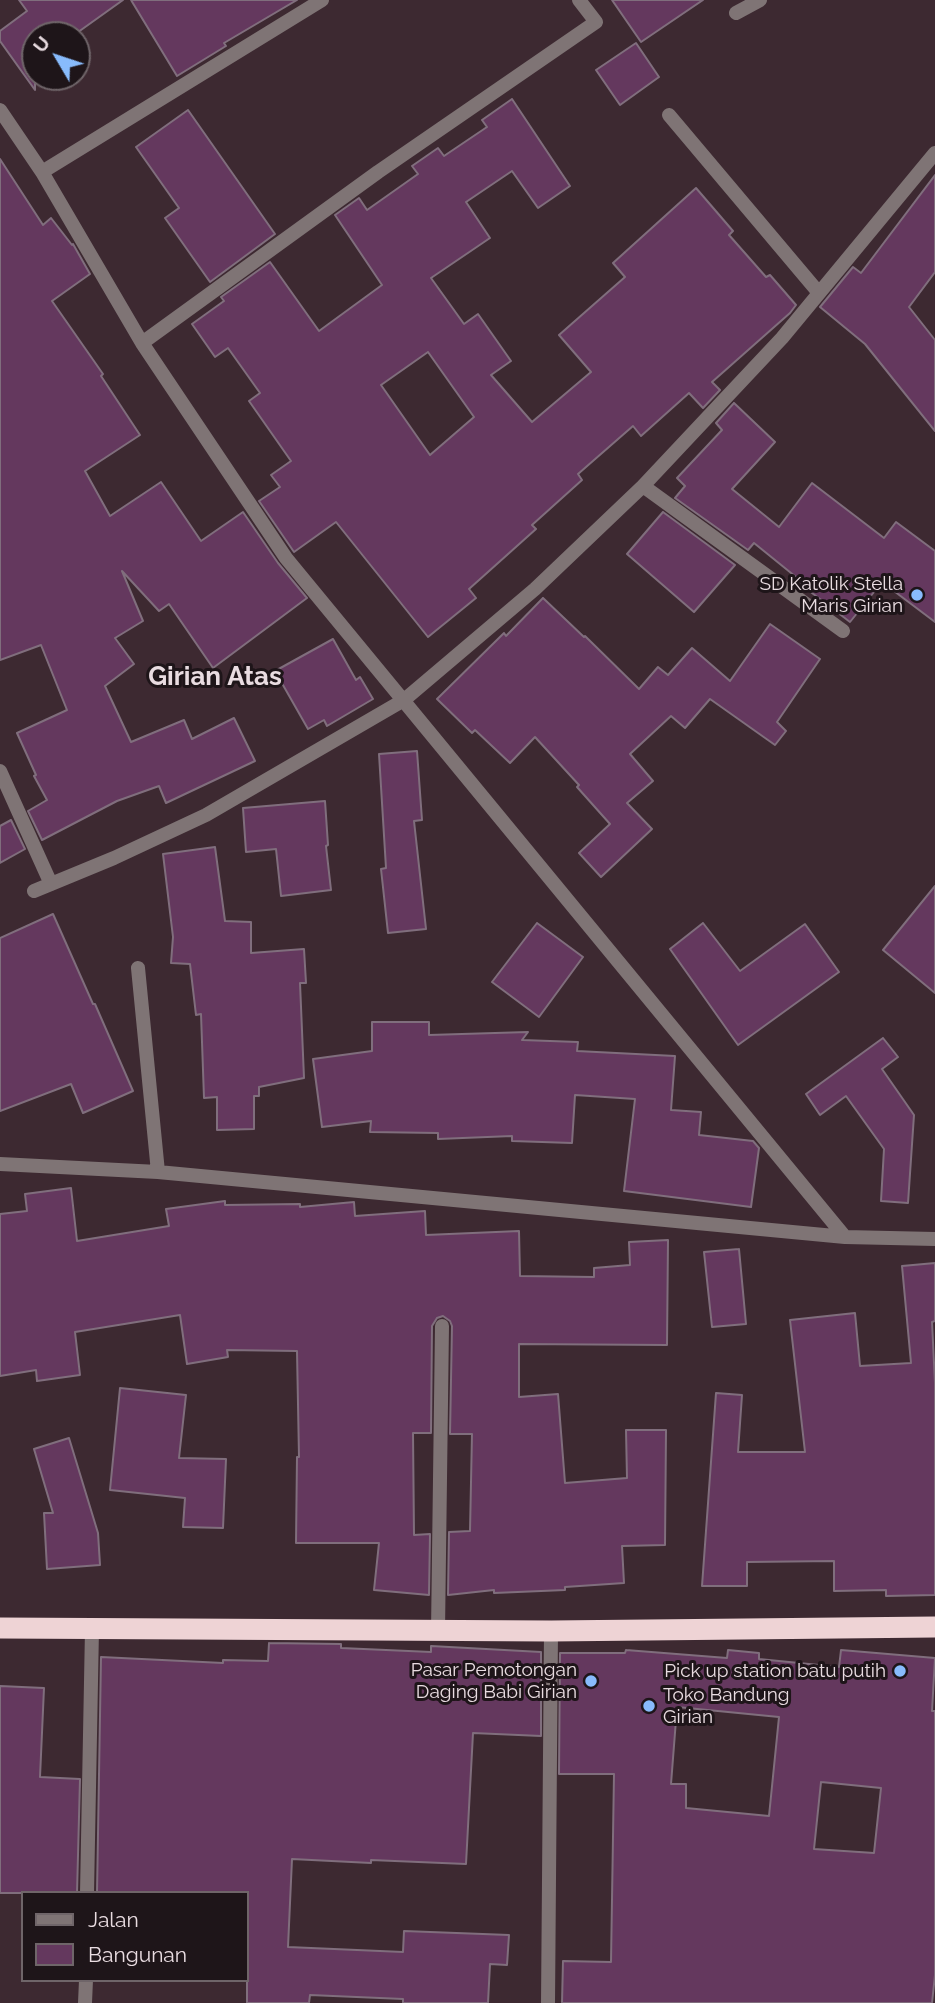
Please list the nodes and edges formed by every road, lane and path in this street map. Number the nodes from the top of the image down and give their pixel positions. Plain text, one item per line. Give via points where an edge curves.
1 (322, 0) edge
2 (579, 0) edge
3 (760, 0) edge
4 (736, 13) dead end
5 (0, 110) edge
6 (669, 116) dead end
7 (935, 153) edge
8 (41, 172) junction
9 (819, 293) junction
10 (142, 344) junction
11 (643, 486) junction
12 (843, 631) dead end
13 (404, 701) junction
14 (0, 771) edge
15 (51, 884) junction
16 (34, 891) dead end
17 (138, 968) dead end
18 (0, 1164) edge
19 (158, 1172) junction
20 (845, 1237) junction
21 (935, 1239) edge
22 (442, 1326) dead end
23 (0, 1628) edge
24 (935, 1628) edge
25 (92, 1629) junction
26 (438, 1631) junction
27 (551, 1631) junction
28 (87, 1891) edge
29 (86, 1982) edge
30 (85, 2003) edge
31 (548, 2003) edge

1 - 8 street
2 - 10 street via 596,22 378,172
3 - 4 street
5 - 8 street
6 - 9 street
7 - 9 street
8 - 10 street
9 - 11 street
10 - 13 street via 286,558
11 - 12 street
11 - 13 street via 535,589
13 - 15 street via 206,815
13 - 20 street
14 - 15 street
15 - 16 street
17 - 19 street
18 - 19 street
19 - 20 street
20 - 21 street
22 - 26 street
23 - 25 highway
24 - 27 highway
25 - 26 highway
25 - 28 street
26 - 27 highway
27 - 31 street
29 - 30 street

